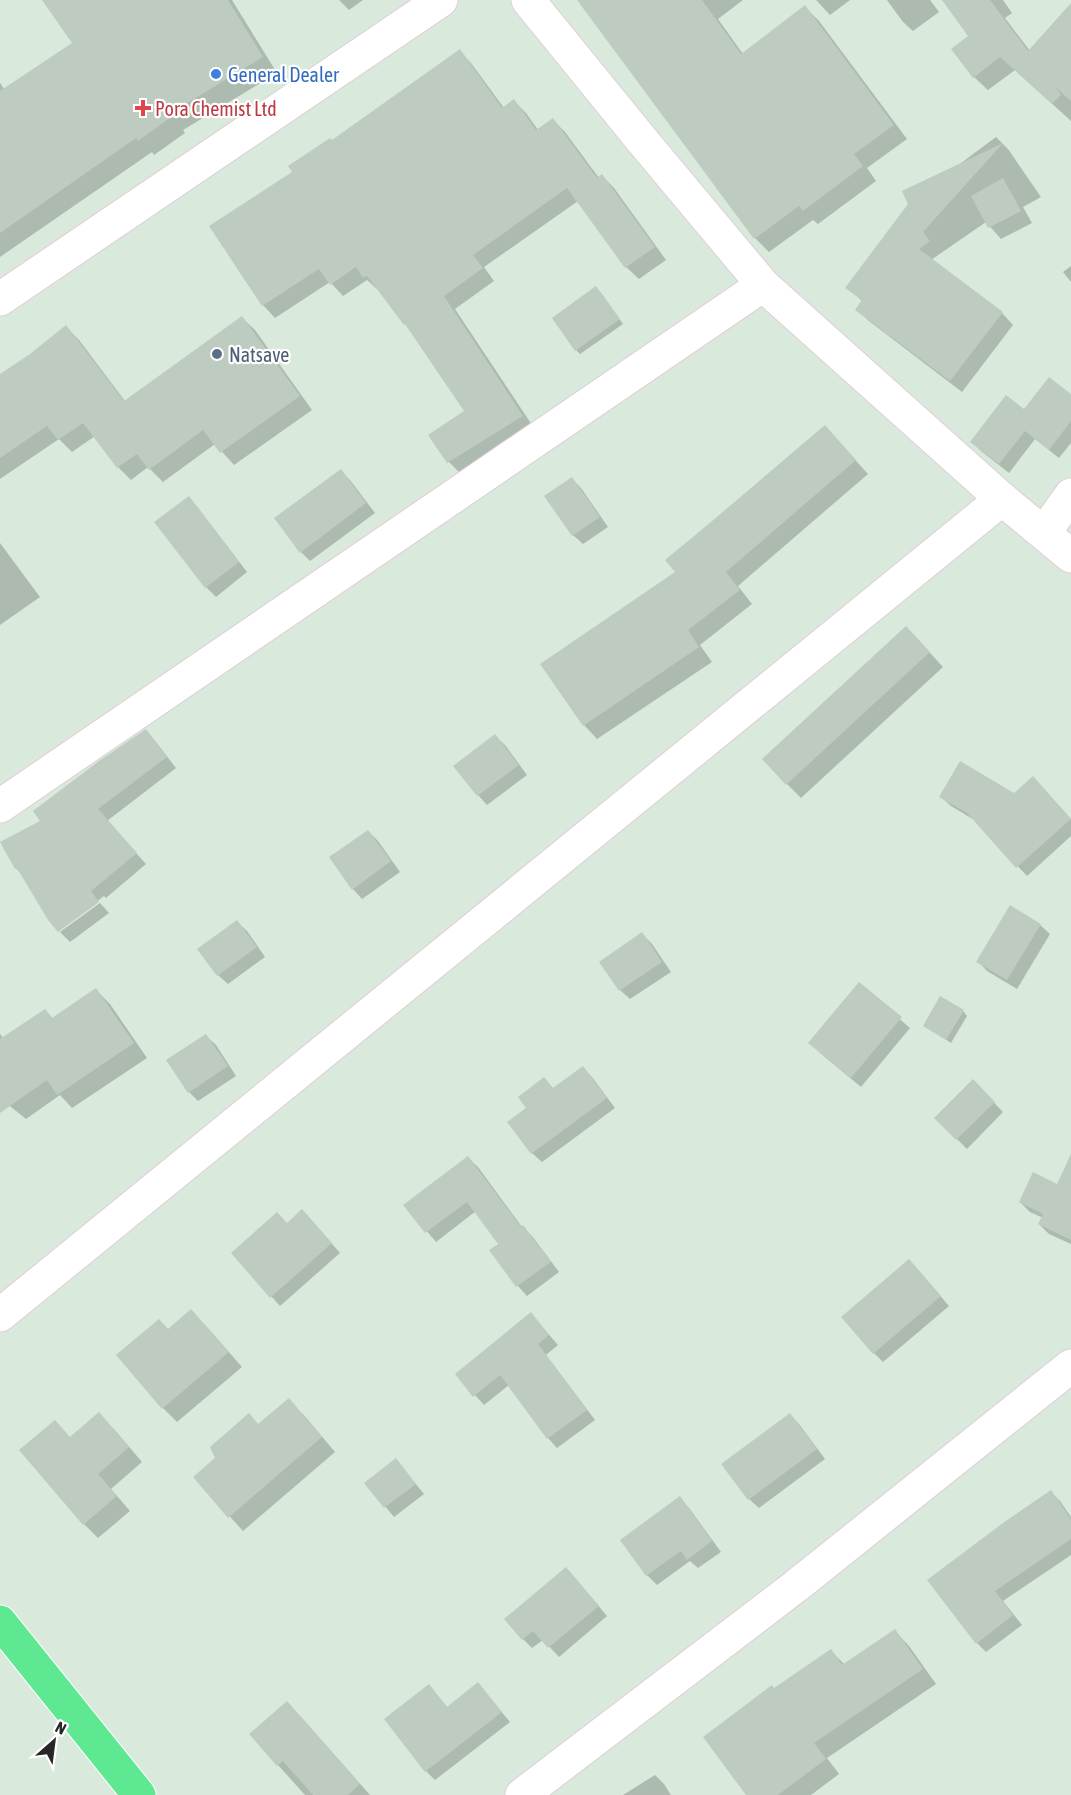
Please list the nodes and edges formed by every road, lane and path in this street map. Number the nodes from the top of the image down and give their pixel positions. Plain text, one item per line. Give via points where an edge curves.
1 (441, 0) edge
2 (528, 0) edge
3 (764, 285) junction
4 (0, 299) edge
5 (1071, 495) edge
6 (1002, 499) junction
7 (1044, 533) junction
8 (1071, 556) edge
9 (0, 806) edge
10 (0, 1315) edge
11 (1071, 1366) edge
12 (0, 1622) edge
13 (139, 1795) edge
14 (522, 1795) edge

1 - 4 street
2 - 3 street
3 - 6 street
3 - 9 street
5 - 7 street
6 - 7 street
6 - 10 street
7 - 8 street
11 - 14 street via 796,1586
12 - 13 main road

